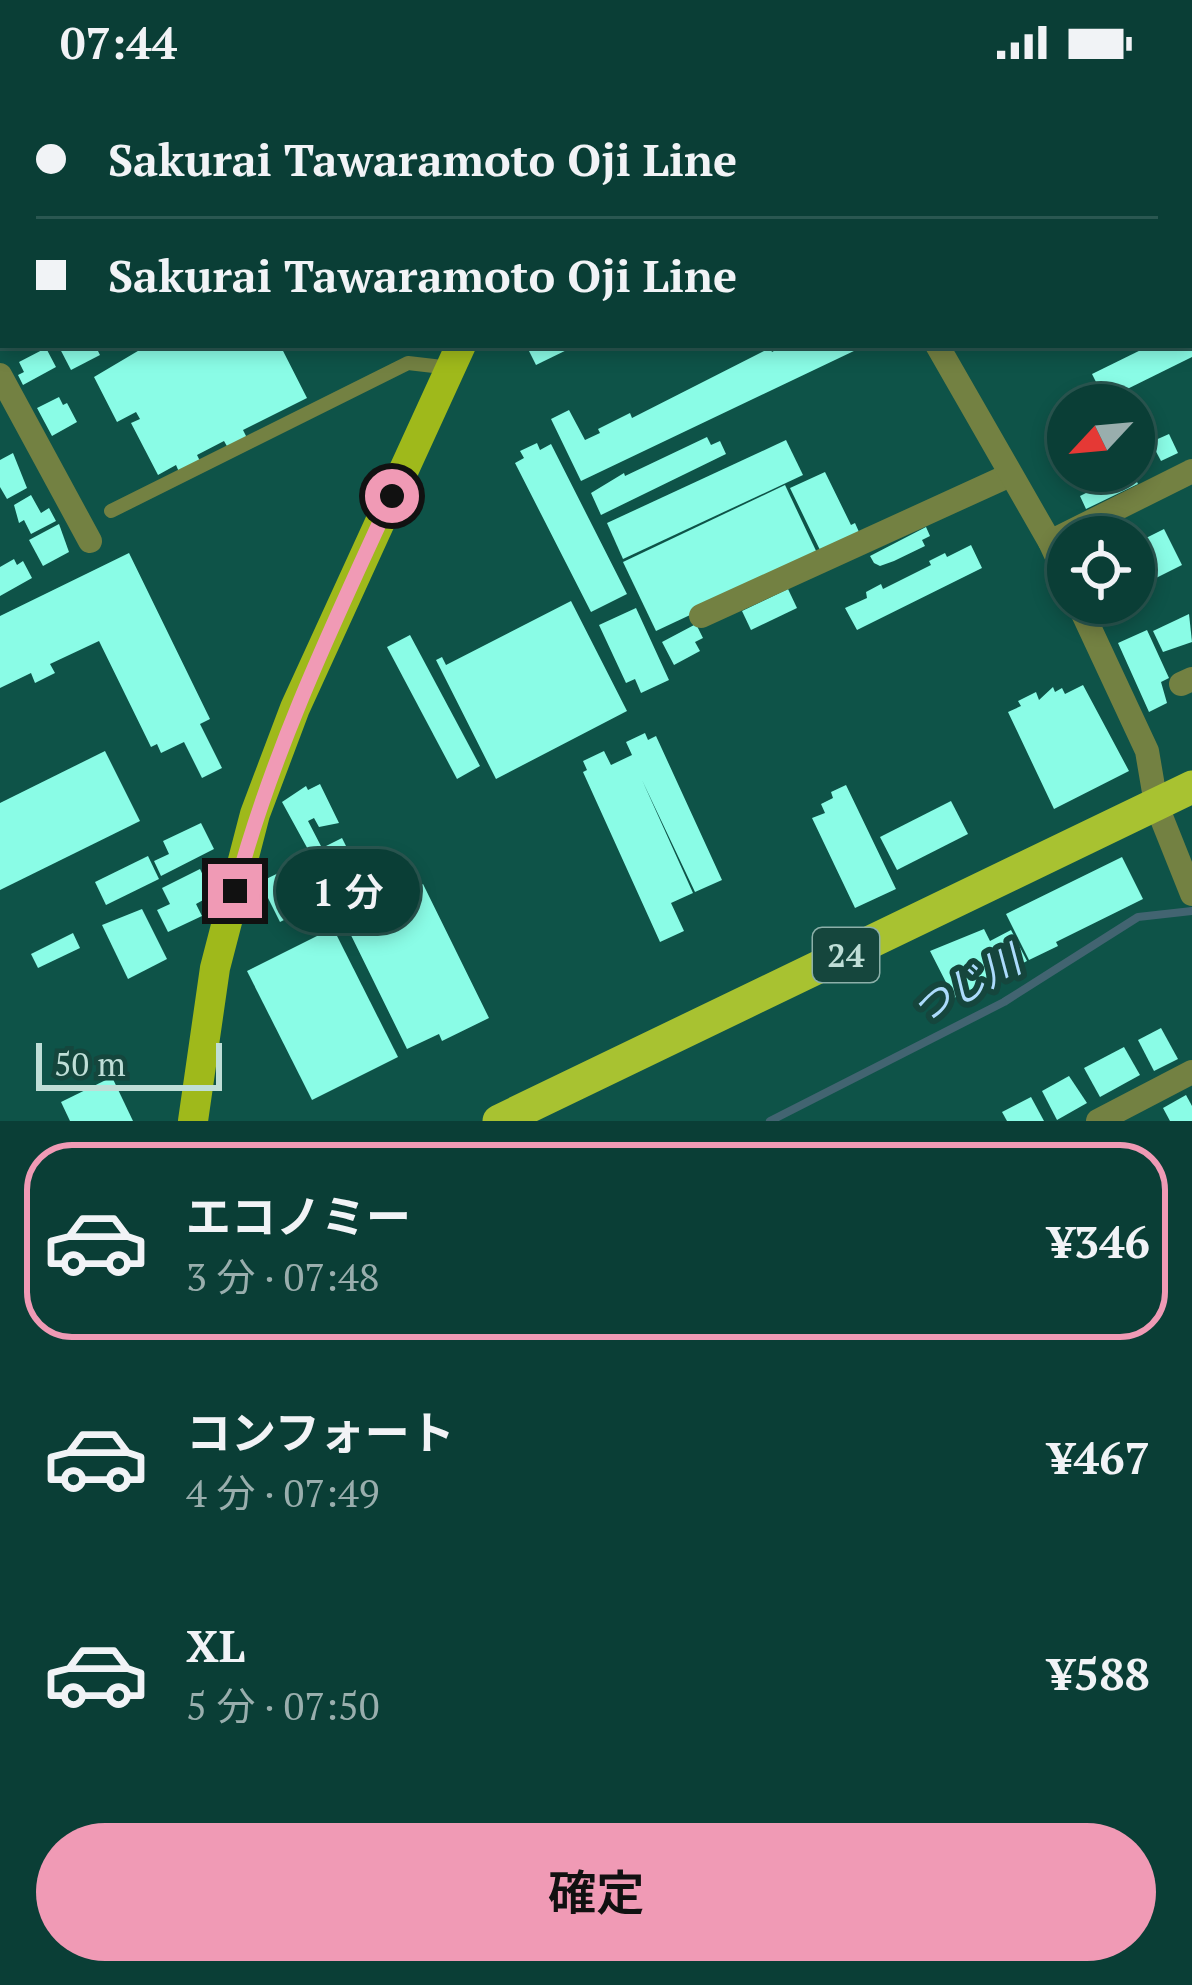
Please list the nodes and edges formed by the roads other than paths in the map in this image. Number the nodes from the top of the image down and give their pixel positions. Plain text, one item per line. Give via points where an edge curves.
1 (939, 348) edge
2 (456, 357) edge
3 (0, 374) edge
4 (1192, 471) edge
5 (1010, 475) junction
6 (111, 511) dead end
7 (1102, 516) edge
8 (1047, 537) edge
9 (90, 541) dead end
10 (701, 616) dead end
11 (1088, 624) edge
12 (1192, 787) edge
13 (1156, 804) junction
14 (1192, 894) edge
15 (1192, 1072) edge
16 (193, 1121) edge
17 (500, 1121) edge
18 (1098, 1121) edge

1 - 5 street
2 - 6 lane via 408,364
2 - 16 main road via 295,708 255,814 215,968
3 - 9 street
4 - 7 street
5 - 8 street
5 - 10 street
11 - 13 street via 1147,751
12 - 13 highway, 24
13 - 14 street
13 - 17 highway, 24
15 - 18 street

